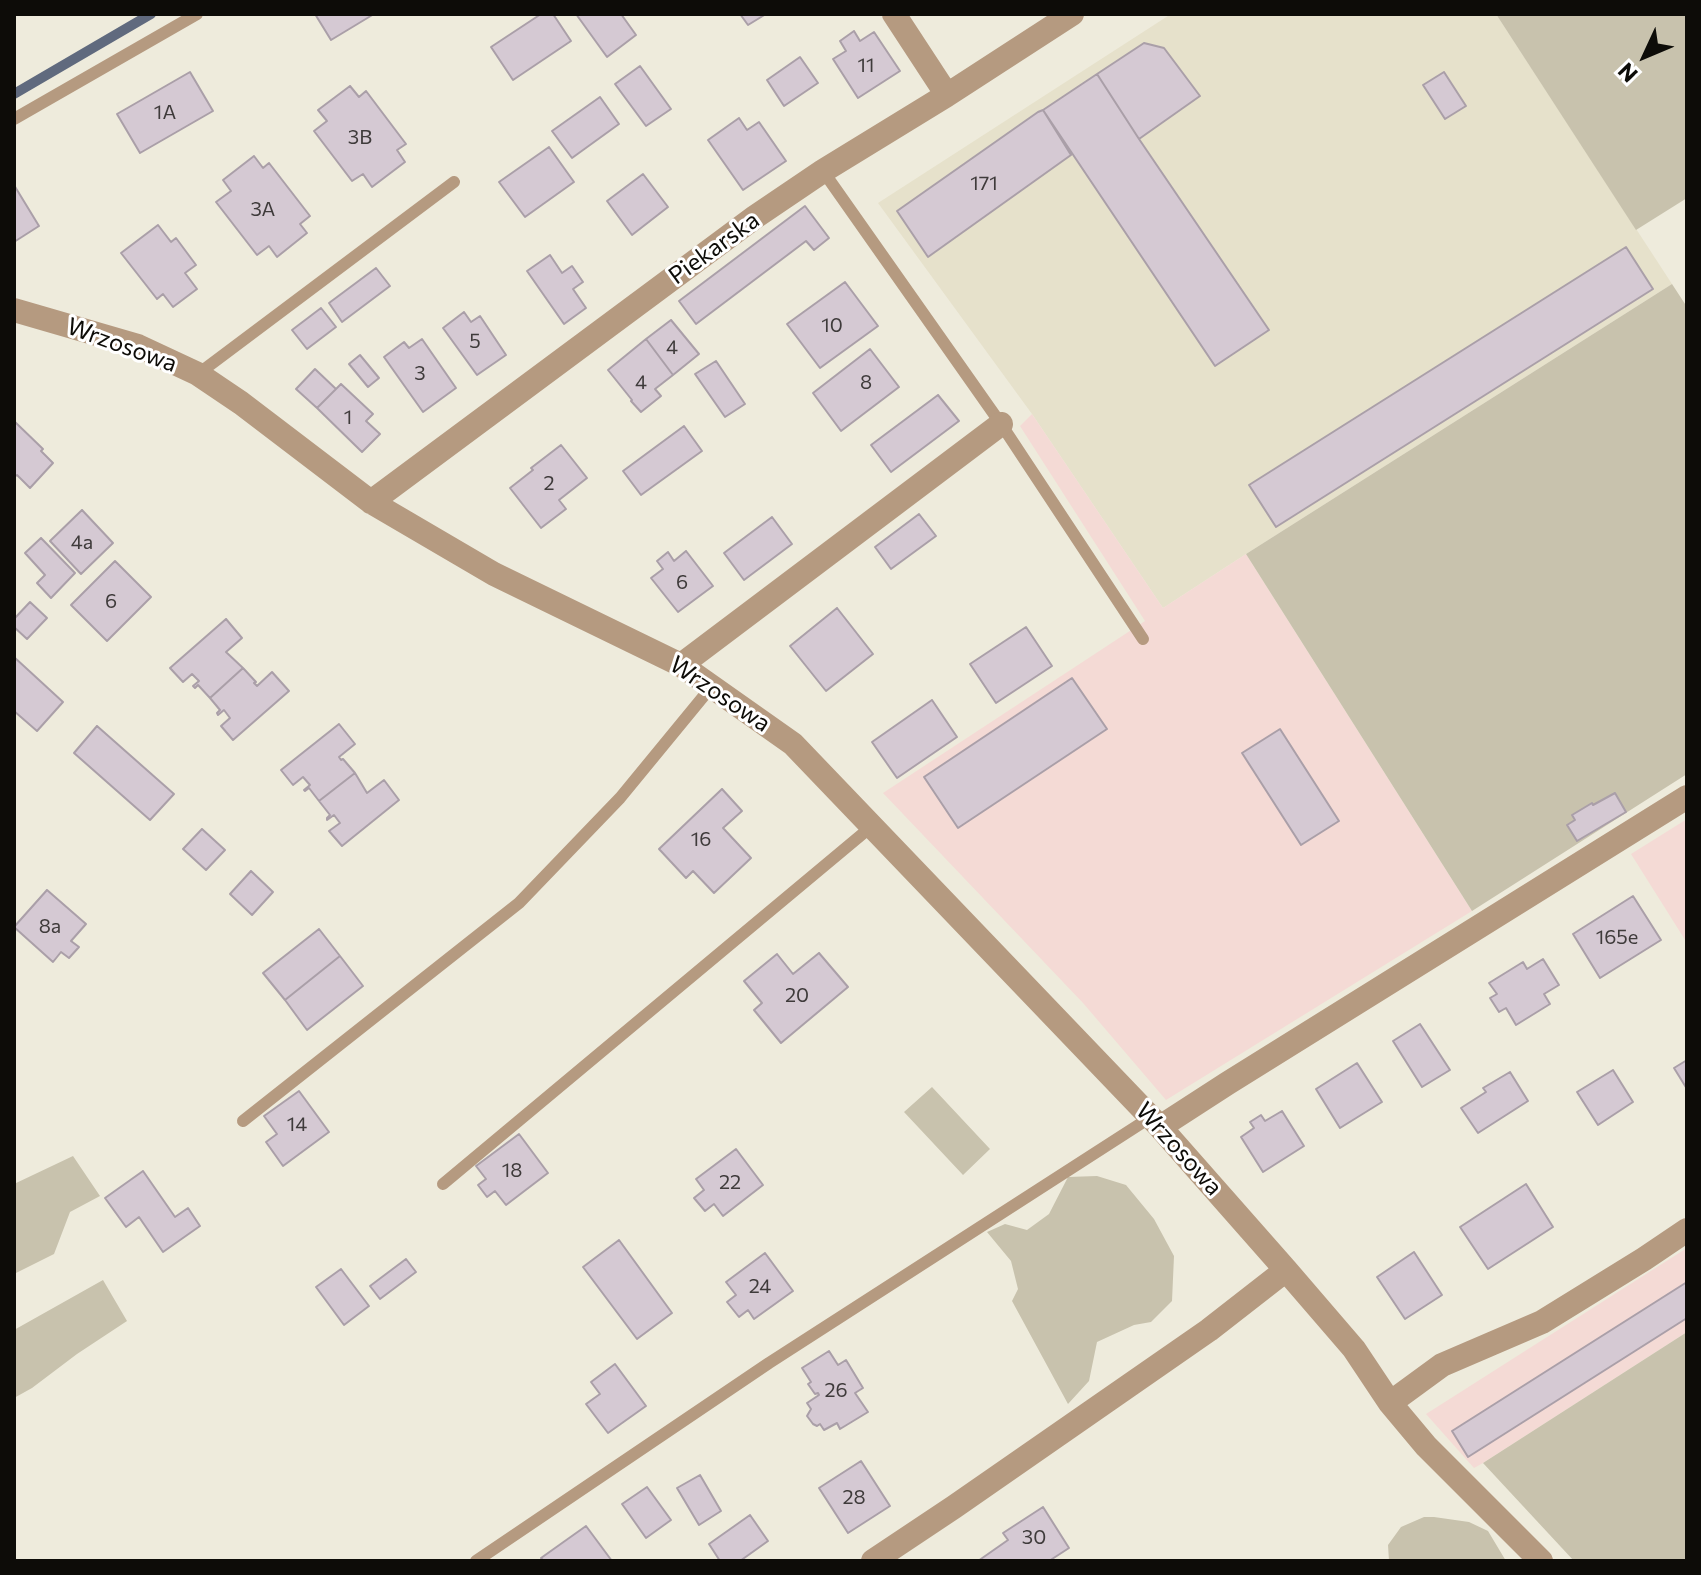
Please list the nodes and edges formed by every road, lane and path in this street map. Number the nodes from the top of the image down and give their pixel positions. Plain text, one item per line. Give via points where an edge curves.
1 (197, 14) edge
2 (894, 14) edge
3 (1072, 14) edge
4 (947, 95) junction
5 (14, 119) edge
6 (823, 171) junction
7 (454, 182) dead end
8 (14, 310) edge
9 (198, 374) junction
10 (1001, 424) junction
11 (371, 502) junction
12 (1143, 639) dead end
13 (681, 665) junction
14 (712, 686) junction
15 (1687, 797) edge
16 (872, 826) junction
17 (243, 1121) dead end
18 (1156, 1122) junction
19 (443, 1184) dead end
20 (1687, 1230) edge
21 (1286, 1270) junction
22 (1390, 1403) junction
23 (476, 1561) edge
24 (873, 1561) edge
25 (1541, 1561) edge

1 - 5 lane
2 - 4 street
3 - 4 street, Piekarska
4 - 6 street, Piekarska
6 - 10 lane
6 - 11 street, Piekarska
7 - 9 lane
8 - 9 street, Wrzosowa via 138,346
9 - 11 street, Wrzosowa
10 - 12 lane
10 - 13 street
11 - 13 street, Wrzosowa via 494,574
13 - 14 street, Wrzosowa
14 - 16 street, Wrzosowa via 793,744
14 - 17 lane via 620,798 519,903
15 - 18 street via 1228,1083
16 - 18 street, Wrzosowa
16 - 19 lane
18 - 21 street, Wrzosowa
18 - 23 lane via 769,1363
20 - 22 street via 1542,1322 1442,1365
21 - 22 street, Wrzosowa via 1354,1349
21 - 24 street via 1196,1339
22 - 25 street, Wrzosowa

